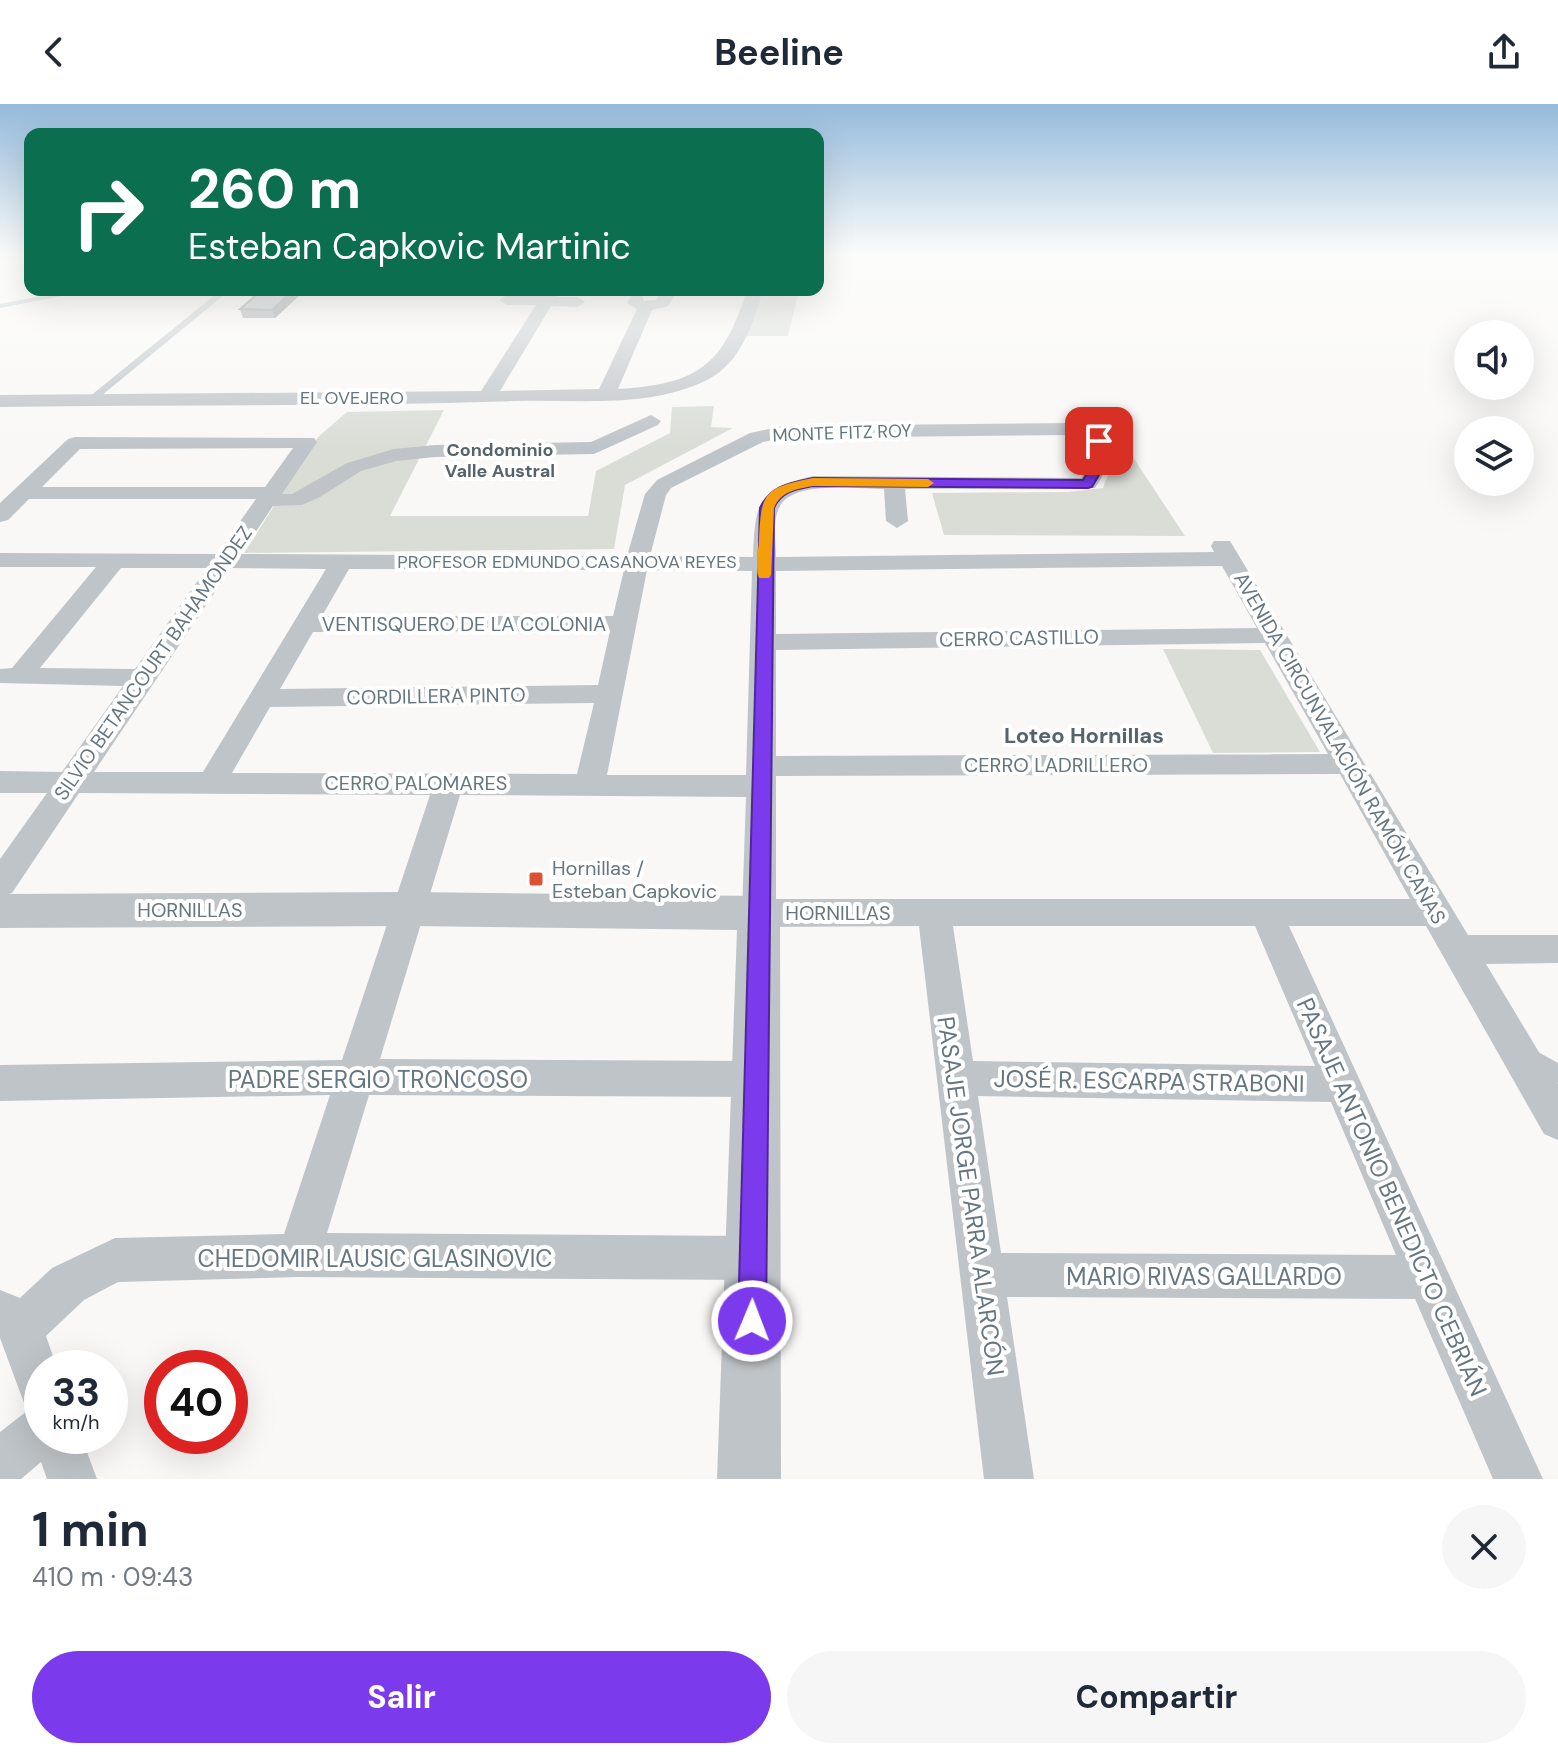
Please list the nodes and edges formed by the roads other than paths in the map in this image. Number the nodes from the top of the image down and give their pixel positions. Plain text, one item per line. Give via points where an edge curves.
1 (190, 319) edge
2 (534, 319) edge
3 (640, 319) edge
4 (746, 319) edge
5 (607, 392) junction
6 (487, 397) junction
7 (92, 399) junction
8 (0, 401) edge
9 (651, 421) dead end
10 (894, 483) junction
11 (23, 493) junction
12 (268, 497) junction
13 (0, 515) edge
14 (897, 521) dead end
15 (1226, 552) joint
16 (115, 560) junction
17 (224, 560) junction
18 (342, 561) junction
19 (637, 563) junction
20 (764, 564) junction
21 (5, 565) edge
22 (624, 623) junction
23 (304, 624) junction
24 (1275, 635) junction
25 (763, 642) junction
26 (9, 676) edge
27 (143, 678) junction
28 (611, 694) junction
29 (262, 698) junction
30 (1350, 764) junction
31 (761, 776) junction
32 (0, 782) edge
33 (70, 782) junction
34 (212, 782) junction
35 (449, 783) junction
36 (590, 784) junction
37 (0, 884) edge
38 (409, 909) junction
39 (0, 911) edge
40 (1436, 912) junction
41 (759, 913) junction
42 (934, 913) junction
43 (1267, 914) junction
44 (1558, 949) edge
45 (1458, 950) junction
46 (1516, 1048) junction
47 (1558, 1074) edge
48 (356, 1077) junction
49 (955, 1078) junction
50 (756, 1079) junction
51 (0, 1083) edge
52 (1343, 1084) junction
53 (1558, 1121) edge
54 (299, 1255) junction
55 (753, 1258) junction
56 (982, 1275) junction
57 (1427, 1277) junction
58 (10, 1321) edge
59 (24, 1352) edge
60 (24, 1444) edge
61 (63, 1454) edge
62 (0, 1464) edge
63 (72, 1479) edge
64 (749, 1479) edge
65 (1009, 1479) edge
66 (1518, 1479) edge

1 - 7 lane
2 - 6 street
3 - 5 street
4 - 5 street, EL OVEJERO via 717,366 702,376 649,391
5 - 6 street, EL OVEJERO
6 - 7 street, EL OVEJERO
7 - 8 street, EL OVEJERO
9 - 12 street via 594,448 394,455 354,467 294,500
10 - 14 street
10 - 19 street, MONTE FITZ ROY via 1088,484 1096,470 1099,441 1090,432 1075,429 782,432 757,437 664,484 656,494
10 - 20 street via 813,482 773,495 767,508
11 - 12 street
11 - 12 street, SILVIO BETANCOURT BAHAMONDEZ via 75,443 307,442
11 - 13 street
12 - 17 street, SILVIO BETANCOURT BAHAMONDEZ
15 - 20 street, PROFESOR EDMUNDO CASANOVA REYES
15 - 24 street, AVENIDA CIRCUNVALACIÓN RAMÓN CAÑAS
16 - 17 street, PROFESOR EDMUNDO CASANOVA REYES
16 - 21 street, PROFESOR EDMUNDO CASANOVA REYES
16 - 26 street
17 - 18 street, PROFESOR EDMUNDO CASANOVA REYES
17 - 27 street, SILVIO BETANCOURT BAHAMONDEZ
18 - 19 street, PROFESOR EDMUNDO CASANOVA REYES
18 - 23 street
19 - 20 street, PROFESOR EDMUNDO CASANOVA REYES
19 - 22 street, MONTE FITZ ROY
20 - 25 street
22 - 23 street, VENTISQUERO DE LA COLONIA
22 - 28 street, MONTE FITZ ROY
23 - 29 street
24 - 25 street, CERRO CASTILLO
24 - 30 street, AVENIDA CIRCUNVALACIÓN RAMÓN CAÑAS
25 - 31 street
26 - 27 street
27 - 33 street, SILVIO BETANCOURT BAHAMONDEZ
28 - 29 street, CORDILLERA PINTO
28 - 36 street, MONTE FITZ ROY
29 - 34 street
30 - 31 street, CERRO LADRILLERO
30 - 40 street, AVENIDA CIRCUNVALACIÓN RAMÓN CAÑAS
31 - 36 street, CERRO PALOMARES
31 - 41 street
32 - 33 street, CERRO PALOMARES
33 - 34 street, CERRO PALOMARES
33 - 37 street, SILVIO BETANCOURT BAHAMONDEZ
34 - 35 street, CERRO PALOMARES
35 - 36 street, CERRO PALOMARES
35 - 38 street
38 - 39 street, HORNILLAS
38 - 41 street, HORNILLAS
38 - 48 street
40 - 43 street, HORNILLAS
40 - 45 street, AVENIDA CIRCUNVALACIÓN RAMÓN CAÑAS
41 - 42 street, HORNILLAS
41 - 50 street
42 - 43 street, HORNILLAS
42 - 49 street, PASAJE JORGE PARRA ALARCÓN
43 - 52 street, PASAJE ANTONIO BENEDICTO CEBRIÁN
44 - 45 street
45 - 46 street, AVENIDA CIRCUNVALACIÓN RAMÓN CAÑAS
46 - 47 lane
46 - 53 street, AVENIDA CIRCUNVALACIÓN RAMÓN CAÑAS
48 - 50 street, PADRE SERGIO TRONCOSO
48 - 51 street, PADRE SERGIO TRONCOSO
48 - 54 street
49 - 52 street, JOSÉ R. ESCARPA STRABONI
49 - 56 street, PASAJE JORGE PARRA ALARCÓN
50 - 55 street
52 - 57 street, PASAJE ANTONIO BENEDICTO CEBRIÁN
54 - 55 street, CHEDOMIR LAUSIC GLASINOVIC
54 - 58 street, CHEDOMIR LAUSIC GLASINOVIC via 115,1260
55 - 64 street
56 - 57 street, MARIO RIVAS GALLARDO
56 - 65 street, PASAJE JORGE PARRA ALARCÓN
57 - 66 street, PASAJE ANTONIO BENEDICTO CEBRIÁN
58 - 59 street
60 - 62 street
61 - 63 street

